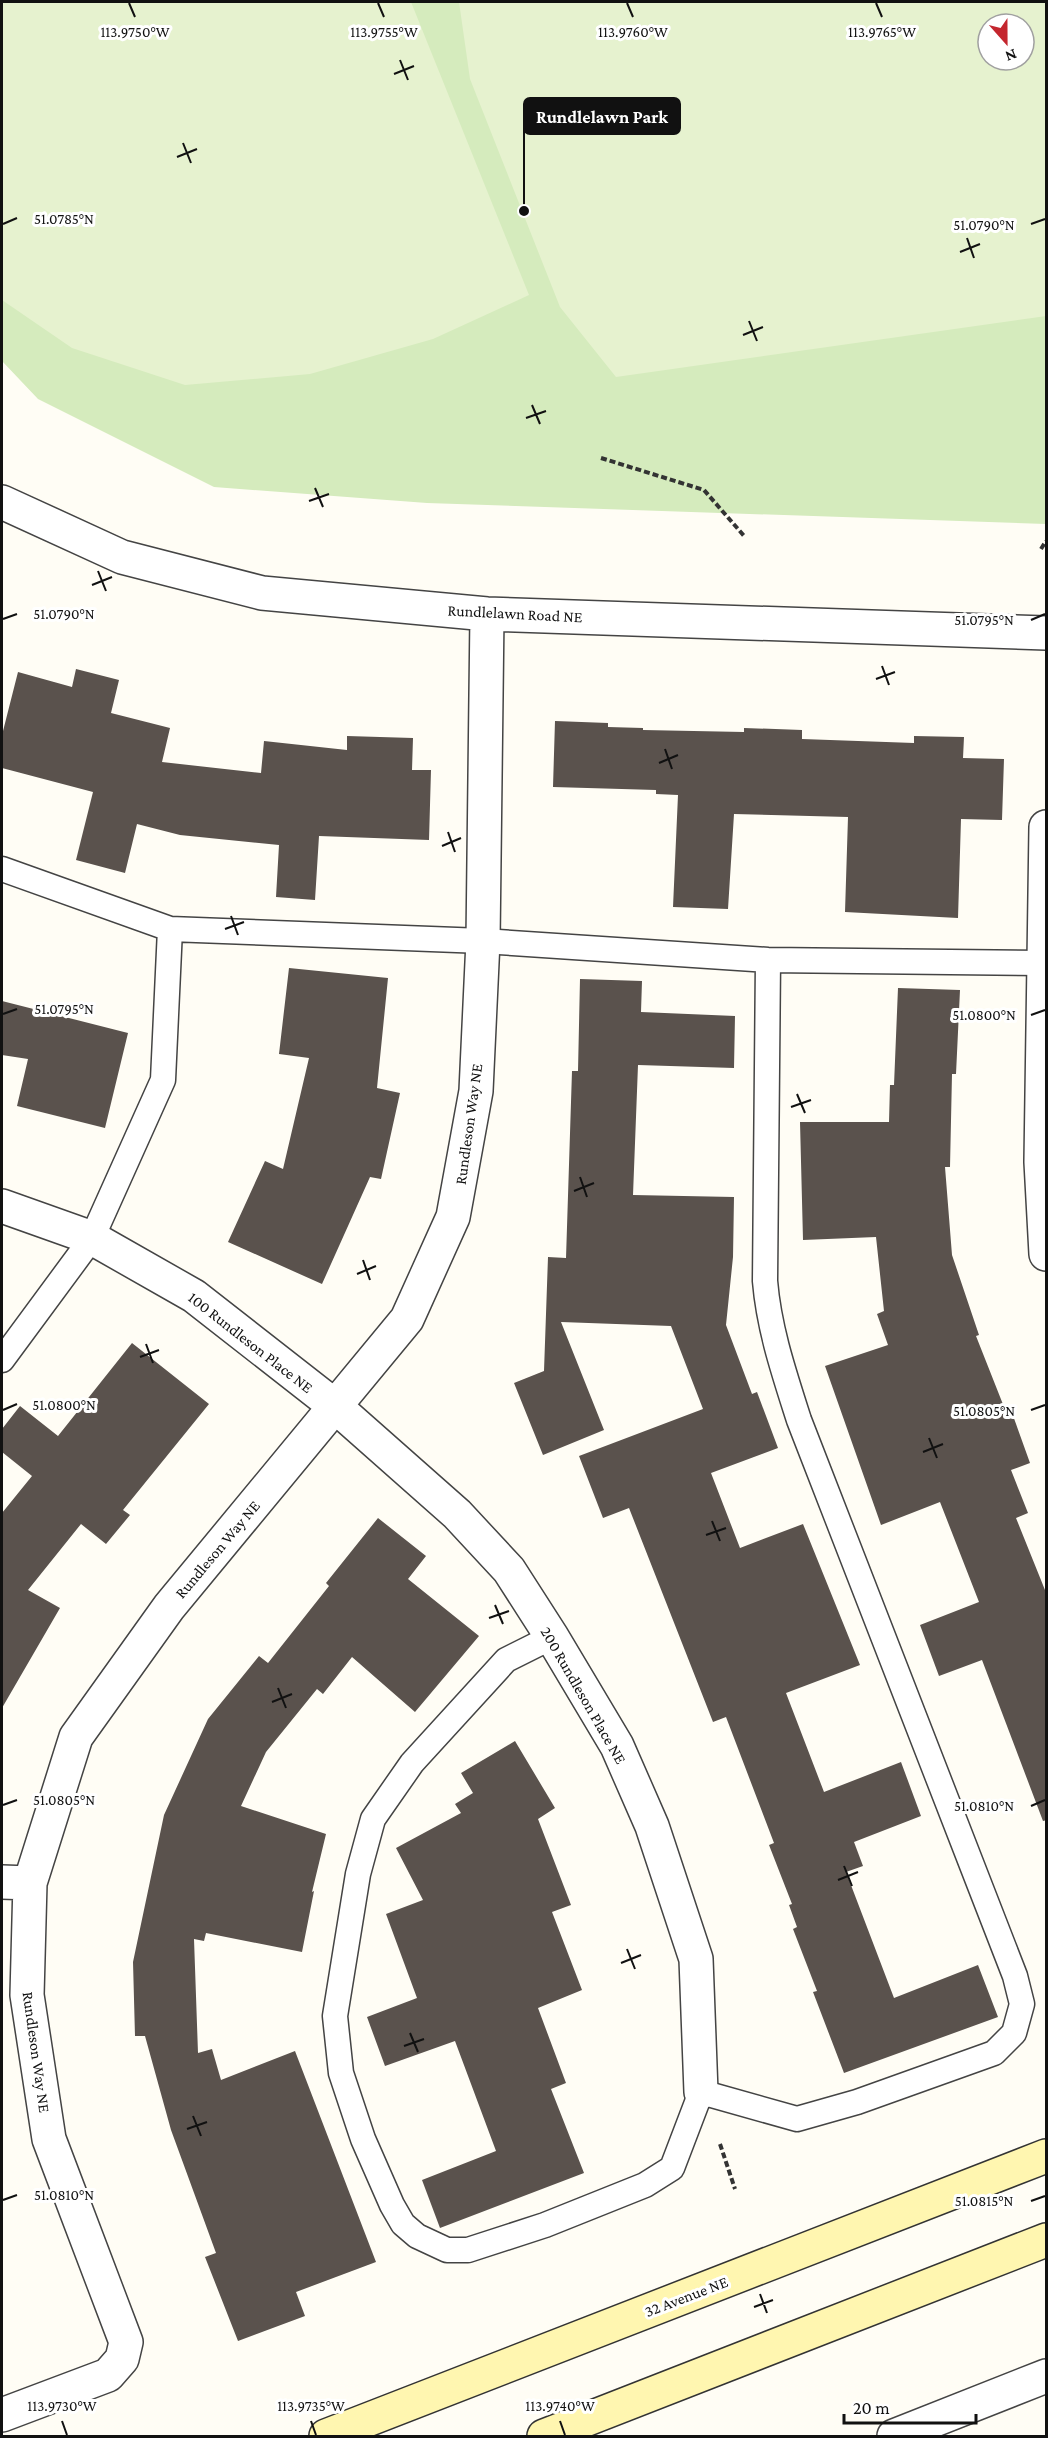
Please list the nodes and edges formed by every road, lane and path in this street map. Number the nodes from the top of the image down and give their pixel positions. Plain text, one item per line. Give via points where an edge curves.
1 (601, 458) dead end
2 (2, 502) edge
3 (745, 537) dead end
4 (1047, 542) edge
5 (1041, 549) dead end
6 (487, 614) junction
7 (1047, 633) edge
8 (1047, 827) edge
9 (2, 869) edge
10 (170, 929) junction
11 (483, 941) junction
12 (768, 960) junction
13 (1045, 962) edge
14 (2, 1206) edge
15 (92, 1238) junction
16 (1046, 1251) edge
17 (2, 1360) edge
18 (336, 1407) junction
19 (552, 1637) junction
20 (16, 1882) edge
21 (701, 2092) junction
22 (1047, 2156) edge
23 (1047, 2240) edge
24 (1047, 2376) edge
25 (2, 2415) edge
26 (326, 2436) edge
27 (544, 2436) edge
28 (894, 2436) edge

1 - 3 path via 704,490
2 - 6 street, Rundlelawn Road NE via 122,557 262,593
4 - 5 path
6 - 7 street, Rundlelawn Road NE
6 - 11 street, Rundleson Way NE
8 - 13 street
9 - 10 lane
10 - 11 lane
10 - 15 lane via 163,1080
11 - 12 lane
11 - 18 street, Rundleson Way NE via 476,1091 453,1217 407,1318
12 - 13 lane
12 - 21 lane via 767,1314 799,1420 1015,1976 1022,2004 1014,2033 994,2053 857,2102 796,2119
13 - 16 street via 1041,1162
14 - 15 street, 100 Rundleson Place NE
15 - 17 lane
15 - 18 street, 100 Rundleson Place NE via 194,1296
18 - 19 street, 200 Rundleson Place NE via 457,1514 509,1570
18 - 20 street, Rundleson Way NE via 169,1607 76,1737
19 - 21 street, 200 Rundleson Place NE via 617,1746 652,1826 696,1959
19 - 21 lane via 506,1660 412,1764 373,1820 358,1874 335,2016 341,2073 363,2139 403,2224 417,2236 447,2250 479,2247 645,2185 672,2168
20 - 25 street, Rundleson Way NE via 27,1995 49,2139 126,2342 122,2360 108,2375
22 - 26 main road, 32 Avenue NE
23 - 27 main road
24 - 28 street

